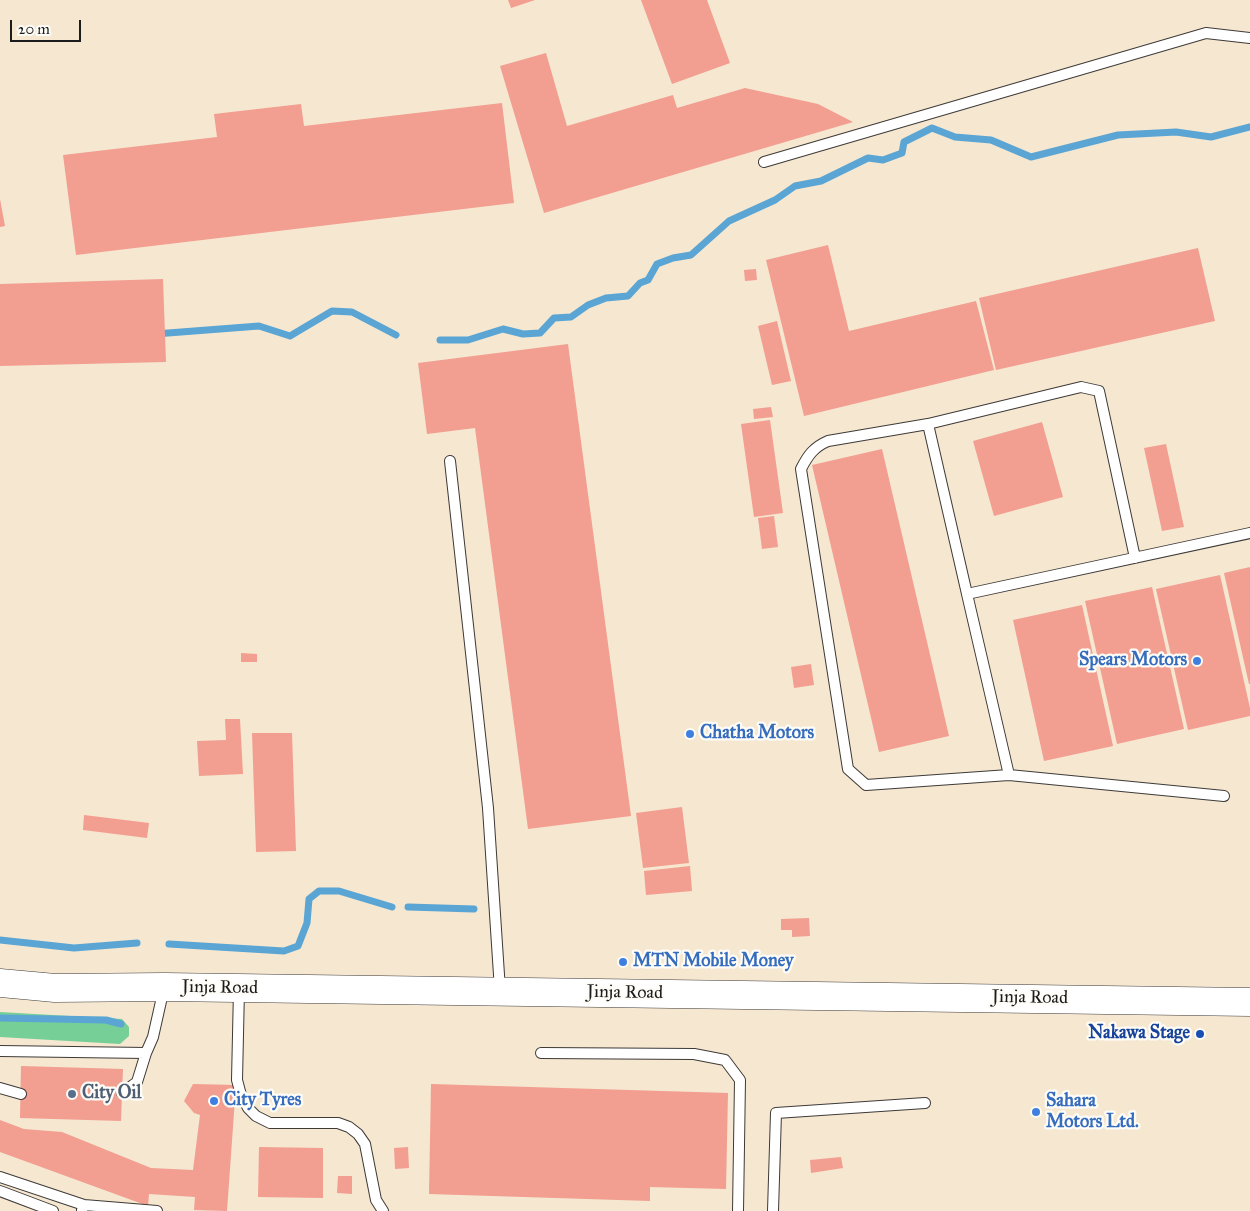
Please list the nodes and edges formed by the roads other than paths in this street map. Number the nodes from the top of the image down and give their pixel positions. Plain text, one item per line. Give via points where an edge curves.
1 (1250, 38) edge
2 (764, 162) dead end
3 (928, 424) junction
4 (450, 461) dead end
5 (1250, 532) edge
6 (1135, 558) junction
7 (967, 594) junction
8 (1009, 775) junction
9 (1224, 796) dead end
10 (0, 983) edge
11 (164, 987) junction
12 (239, 989) junction
13 (500, 991) junction
14 (1250, 1002) edge
15 (0, 1051) edge
16 (146, 1053) junction
17 (541, 1054) dead end
18 (0, 1088) edge
19 (122, 1093) dead end
20 (20, 1094) dead end
21 (925, 1102) dead end
22 (0, 1177) edge
23 (0, 1191) edge
24 (83, 1208) edge
25 (53, 1211) edge
26 (157, 1211) edge
27 (382, 1211) edge
28 (738, 1211) edge
29 (774, 1211) edge

1 - 2 lane via 1206,33
3 - 6 lane via 1081,388 1099,391
3 - 7 lane
3 - 8 lane via 828,441 807,456 801,469 848,769 866,785
4 - 13 lane via 488,808
5 - 6 lane
6 - 7 lane
7 - 8 lane
8 - 9 lane
10 - 11 highway, Jinja Road via 55,988
11 - 12 highway, Jinja Road
11 - 16 lane via 153,1037
12 - 13 highway, Jinja Road
12 - 27 lane via 237,1080 248,1108 270,1122 349,1126 365,1144 376,1200
13 - 14 highway, Jinja Road
15 - 16 lane
16 - 19 lane via 137,1082
17 - 28 lane via 694,1054 725,1060 740,1080
18 - 20 lane
21 - 29 lane via 776,1114
22 - 24 lane
23 - 25 lane
24 - 26 lane

